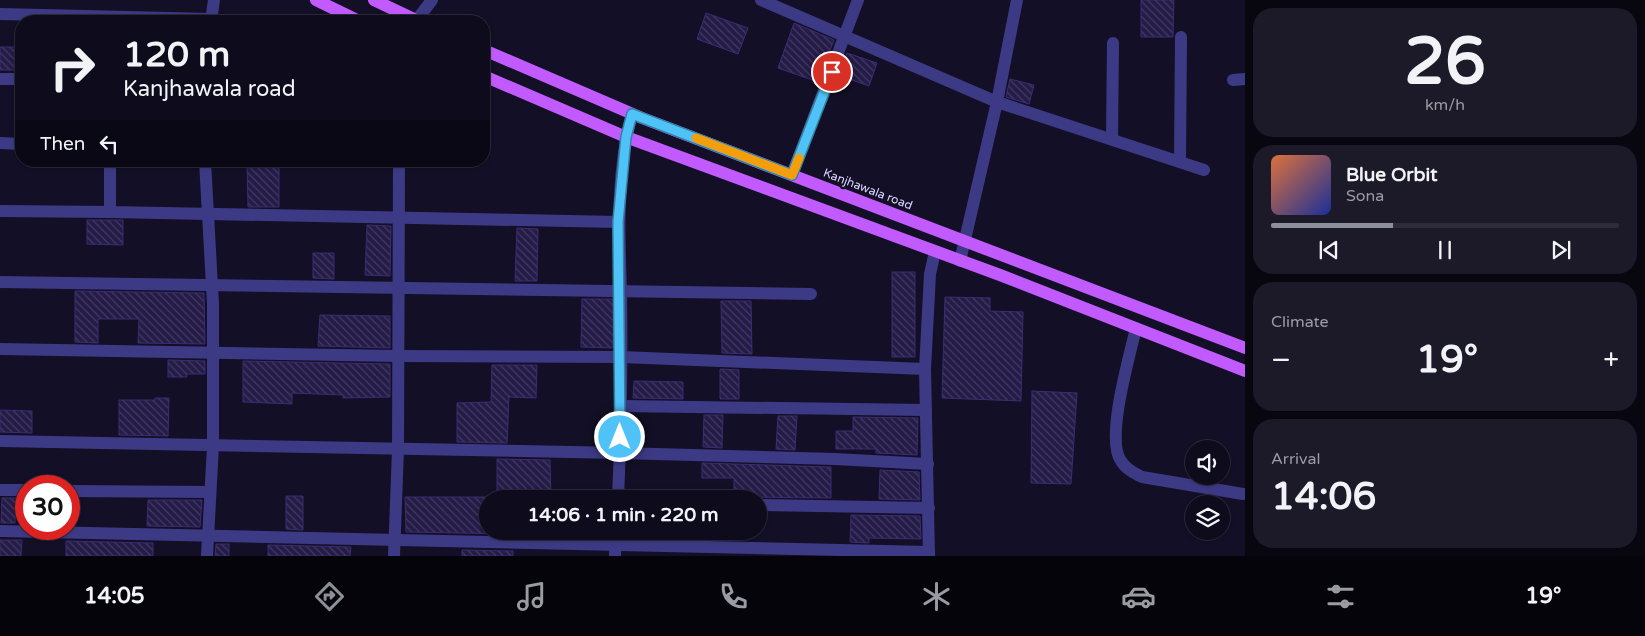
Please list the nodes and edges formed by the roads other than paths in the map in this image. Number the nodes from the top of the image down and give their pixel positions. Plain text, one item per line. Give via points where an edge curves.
1 (214, 0) edge
2 (316, 0) edge
3 (374, 0) edge
4 (432, 0) edge
5 (761, 0) edge
6 (858, 0) edge
7 (1017, 0) edge
8 (0, 14) edge
9 (35, 15) edge
10 (212, 15) edge
11 (347, 15) edge
12 (405, 15) edge
13 (421, 15) edge
14 (845, 37) junction
15 (1181, 37) dead end
16 (1113, 43) dead end
17 (490, 53) edge
18 (0, 79) edge
19 (15, 79) edge
20 (490, 79) edge
21 (997, 102) junction
22 (632, 114) junction
23 (626, 137) junction
24 (1112, 139) junction
25 (0, 144) edge
26 (15, 144) edge
27 (1180, 162) junction
28 (110, 167) edge
29 (205, 167) edge
30 (399, 167) edge
31 (1204, 170) dead end
32 (792, 175) junction
33 (0, 211) edge
34 (110, 212) junction
35 (207, 213) junction
36 (398, 218) junction
37 (618, 222) junction
38 (964, 242) junction
39 (935, 252) junction
40 (960, 261) junction
41 (0, 282) edge
42 (212, 286) junction
43 (397, 288) junction
44 (620, 290) junction
45 (811, 294) dead end
46 (1136, 328) junction
47 (1245, 348) edge
48 (0, 349) edge
49 (212, 351) junction
50 (397, 356) junction
51 (620, 356) junction
52 (925, 369) junction
53 (1245, 371) edge
54 (620, 406) junction
55 (926, 410) junction
56 (0, 441) edge
57 (213, 446) junction
58 (398, 450) junction
59 (620, 453) junction
60 (928, 464) junction
61 (0, 490) edge
62 (15, 490) edge
63 (618, 490) edge
64 (80, 491) edge
65 (210, 492) junction
66 (1243, 494) dead end
67 (767, 505) edge
68 (929, 508) junction
69 (0, 531) edge
70 (208, 536) junction
71 (394, 540) junction
72 (616, 544) edge
73 (929, 554) edge
74 (207, 556) edge
75 (394, 556) edge

1 - 10 street
2 - 11 main road
3 - 12 main road
4 - 13 street
5 - 14 street
6 - 14 street
7 - 21 street
8 - 9 street
14 - 21 street
14 - 32 street
15 - 27 street
16 - 24 street
17 - 22 main road, Kanjhawala road
18 - 19 street
20 - 23 main road
21 - 24 street
21 - 38 street
22 - 23 street
22 - 32 main road, Kanjhawala road
23 - 37 street
23 - 39 main road
24 - 27 street
25 - 26 street
27 - 31 street
28 - 34 street
29 - 35 street
30 - 36 street
32 - 38 main road, Kanjhawala road
33 - 34 street
34 - 35 street
35 - 36 street
35 - 42 street
36 - 37 street
36 - 43 street
37 - 44 street
38 - 40 street
38 - 47 main road, Kanjhawala road
39 - 40 main road
39 - 52 street via 930,274
40 - 46 main road
41 - 42 street
42 - 43 street
42 - 49 street
43 - 44 street
43 - 50 street
44 - 45 street
44 - 51 street
46 - 53 main road
46 - 66 street via 1115,432 1120,460 1142,477
48 - 49 street
49 - 50 street
49 - 57 street
50 - 51 street
50 - 58 street
51 - 52 street
51 - 54 street
52 - 55 street
54 - 55 street
54 - 59 street
55 - 60 street
56 - 57 street
57 - 58 street
57 - 65 street
58 - 59 street
58 - 71 street
59 - 60 street
59 - 63 street
60 - 68 street
61 - 62 street
64 - 65 street
65 - 70 street
67 - 68 street
68 - 73 street
69 - 70 street
70 - 71 street
70 - 74 street
71 - 72 street
71 - 75 street
72 - 73 street

